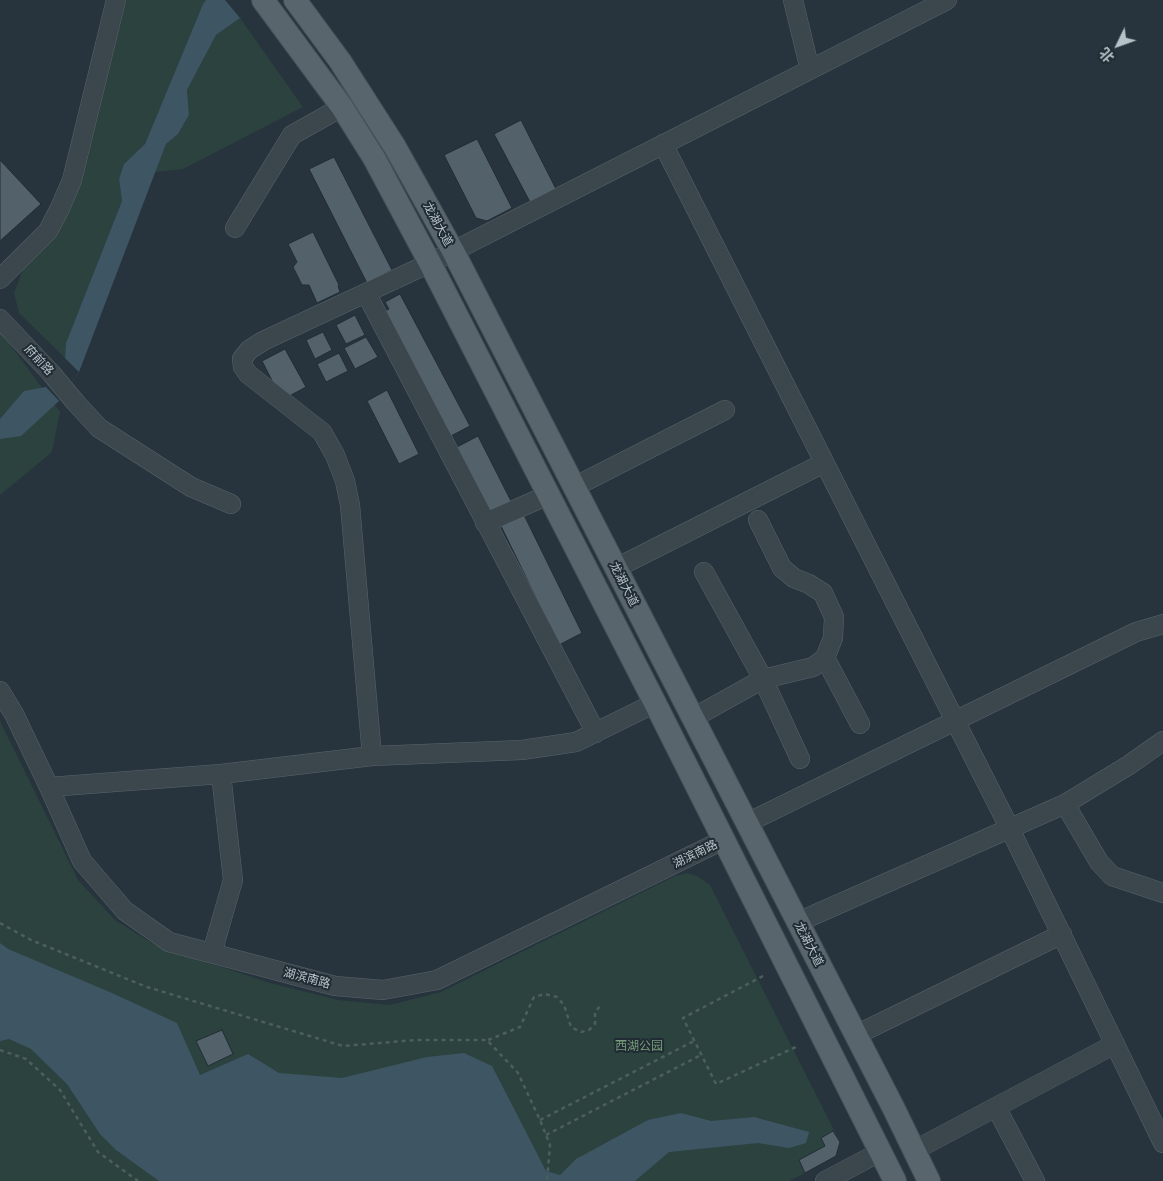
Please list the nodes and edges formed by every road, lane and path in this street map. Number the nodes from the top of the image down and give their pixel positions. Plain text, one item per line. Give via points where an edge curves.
1 (116, 0) edge
2 (264, 0) edge
3 (294, 0) edge
4 (793, 0) edge
5 (947, 0) edge
6 (810, 70) junction
7 (342, 107) junction
8 (663, 144) junction
9 (235, 228) dead end
10 (453, 251) junction
11 (430, 263) junction
12 (0, 279) edge
13 (366, 293) junction
14 (0, 319) edge
15 (725, 410) dead end
16 (824, 463) junction
17 (574, 487) junction
18 (548, 495) junction
19 (231, 504) dead end
20 (758, 520) dead end
21 (485, 523) junction
22 (616, 568) junction
23 (704, 572) dead end
24 (1163, 624) edge
25 (826, 658) junction
26 (763, 679) junction
27 (0, 692) edge
28 (655, 703) junction
29 (693, 718) junction
30 (955, 721) junction
31 (860, 724) dead end
32 (596, 733) junction
33 (1163, 741) edge
34 (372, 756) junction
35 (800, 759) dead end
36 (221, 774) junction
37 (49, 787) junction
38 (1065, 804) junction
39 (747, 823) junction
40 (1010, 829) junction
41 (723, 840) junction
42 (1163, 893) edge
43 (798, 922) junction
44 (0, 924) edge
45 (1062, 934) junction
46 (212, 954) junction
47 (763, 976) dead end
48 (602, 1004) dead end
49 (856, 1035) junction
50 (488, 1040) junction
51 (695, 1041) junction
52 (1115, 1044) junction
53 (798, 1046) dead end
54 (0, 1050) edge
55 (701, 1055) junction
56 (996, 1107) junction
57 (540, 1120) junction
58 (546, 1135) junction
59 (1163, 1143) edge
60 (915, 1150) junction
61 (880, 1152) junction
62 (138, 1181) edge
63 (547, 1181) edge
64 (825, 1181) edge
65 (895, 1181) edge
66 (929, 1181) edge
67 (1034, 1181) edge

1 - 12 street via 72,180 48,231
2 - 7 main road, 龙湖大道
3 - 10 main road, 龙湖大道 via 340,61 395,147
4 - 6 street
5 - 6 street
6 - 8 street
7 - 9 street via 292,135
7 - 11 main road, 龙湖大道 via 374,158
8 - 10 street
8 - 16 street
10 - 11 street
10 - 17 main road, 龙湖大道
11 - 13 street
11 - 18 main road, 龙湖大道
13 - 21 street
13 - 34 street via 263,341 242,359 248,374 322,432 345,481 350,505
14 - 19 street, 府前路 via 99,428 191,487
15 - 17 street
16 - 22 street
16 - 30 street
17 - 22 main road, 龙湖大道
18 - 21 street
18 - 28 main road, 龙湖大道
20 - 25 street via 782,568 823,593 834,617 833,638
21 - 32 street
22 - 29 main road, 龙湖大道
23 - 26 street
24 - 30 street via 1136,632
25 - 26 street via 812,667
25 - 31 street
26 - 29 street
26 - 35 street
27 - 37 street, 湖滨南路
28 - 32 street
28 - 41 main road, 龙湖大道
29 - 39 main road, 龙湖大道
30 - 39 street
30 - 40 street
32 - 34 street via 576,742 522,750
33 - 38 street
34 - 36 street
36 - 37 street
36 - 46 street via 233,880
37 - 46 street, 湖滨南路 via 82,861 125,911 169,942
38 - 40 street
38 - 42 street via 1099,862 1112,876
39 - 43 main road, 龙湖大道
40 - 43 street
40 - 45 street
41 - 46 street, 湖滨南路 via 436,980 383,990 336,986
41 - 61 main road, 龙湖大道
43 - 49 main road, 龙湖大道
44 - 50 path via 147,987 343,1046 416,1040
45 - 49 street
45 - 52 street
47 - 51 path via 683,1018
48 - 50 path via 595,1012 595,1024 580,1032 571,1026 564,1005 557,997 545,994 534,997 520,1027
49 - 60 main road, 龙湖大道
50 - 57 path via 518,1072
51 - 55 path
51 - 57 path
52 - 56 street
52 - 59 street
53 - 55 path via 716,1084
54 - 62 path via 26,1059 60,1090 98,1152
55 - 58 path
56 - 60 street
56 - 67 street
57 - 58 path
58 - 63 path via 550,1145
60 - 66 main road, 龙湖大道
61 - 64 street
61 - 65 main road, 龙湖大道

